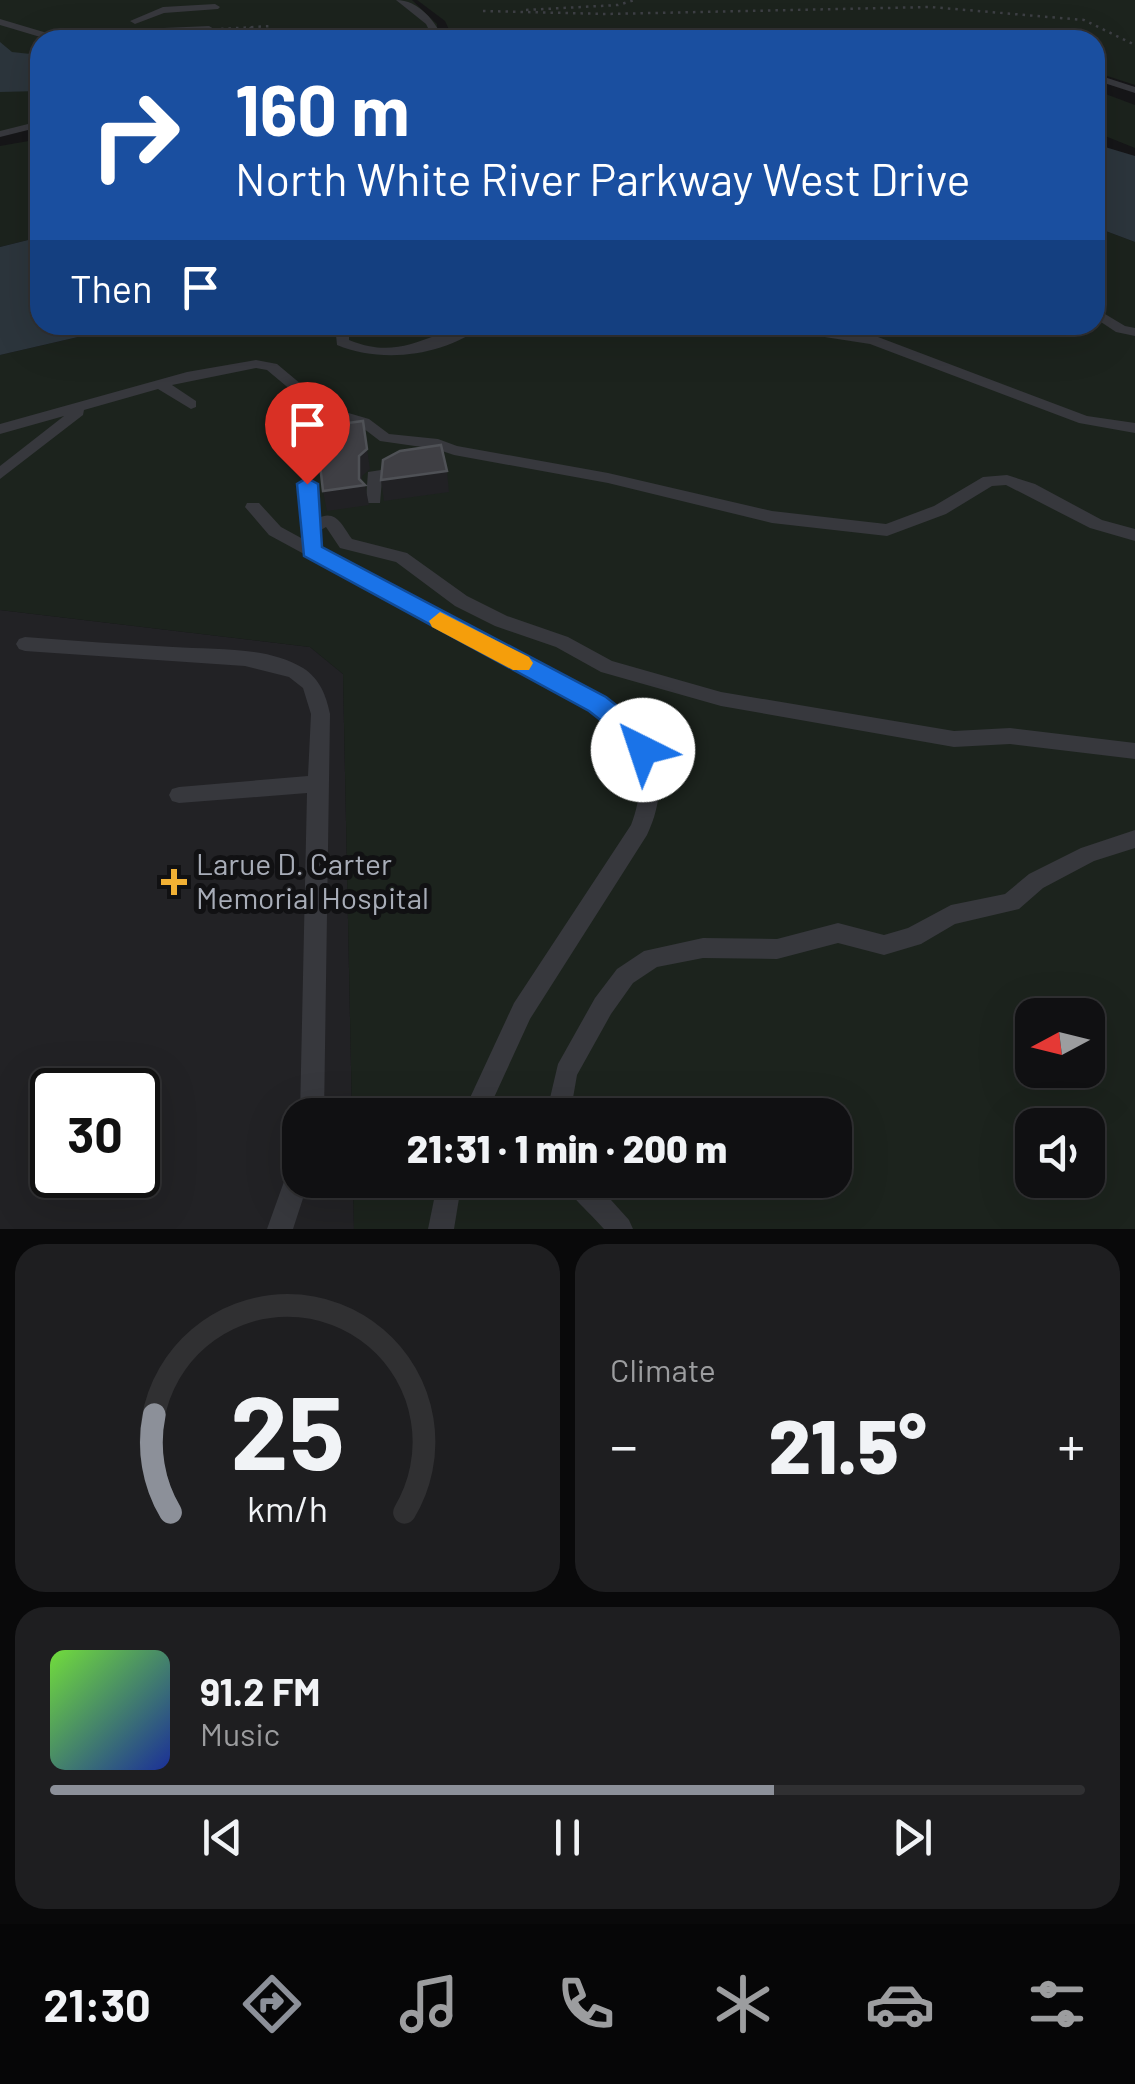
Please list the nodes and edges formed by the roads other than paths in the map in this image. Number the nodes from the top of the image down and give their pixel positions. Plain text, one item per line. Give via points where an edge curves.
1 (400, 0) edge
2 (412, 0) edge
3 (0, 22) edge
4 (114, 30) edge
5 (131, 30) edge
6 (435, 30) edge
7 (446, 30) edge
8 (30, 31) edge
9 (1105, 80) edge
10 (1135, 90) edge
11 (30, 126) edge
12 (0, 134) edge
13 (1105, 319) edge
14 (1135, 332) edge
15 (342, 335) edge
16 (455, 335) edge
17 (840, 335) edge
18 (170, 388) junction
19 (191, 404) dead end
20 (88, 405) junction
21 (0, 428) edge
22 (1135, 428) edge
23 (412, 440) junction
24 (0, 474) edge
25 (307, 484) dead end
26 (374, 499) dead end
27 (253, 507) dead end
28 (310, 530) junction
29 (1135, 535) edge
30 (312, 551) junction
31 (25, 644) dead end
32 (1135, 752) edge
33 (317, 784) junction
34 (179, 795) dead end
35 (1135, 840) edge
36 (312, 1098) edge
37 (482, 1098) edge
38 (561, 1098) edge
39 (291, 1198) edge
40 (447, 1198) edge
41 (594, 1198) edge
42 (280, 1229) edge
43 (441, 1229) edge
44 (620, 1229) edge

1 - 6 street
2 - 7 street
3 - 8 street
4 - 5 street via 135,21 212,18
9 - 10 street
11 - 12 street
13 - 14 street
15 - 16 street via 354,348 390,352
17 - 22 street via 873,340 1084,420
18 - 19 street
18 - 20 street
18 - 23 street via 228,366 272,367 340,415 385,438
20 - 21 street
20 - 24 street
23 - 26 street via 399,464 374,476
23 - 29 street via 772,516 887,530 989,481 1007,480 1096,524
25 - 28 street
27 - 30 street via 275,530
28 - 30 street
28 - 32 street via 329,519 346,544 401,557 500,621 562,642 607,667 721,699 954,739 1010,736
30 - 37 street via 597,704 630,730 646,758 650,797 640,828 522,1011
31 - 33 street via 281,663 305,675 316,691 322,713
33 - 34 street
33 - 36 street
35 - 38 street via 1088,854 1011,902 951,915 884,945 838,932 776,949 704,948 652,958 625,976 603,1006 566,1072
39 - 42 street
40 - 43 street
41 - 44 street

